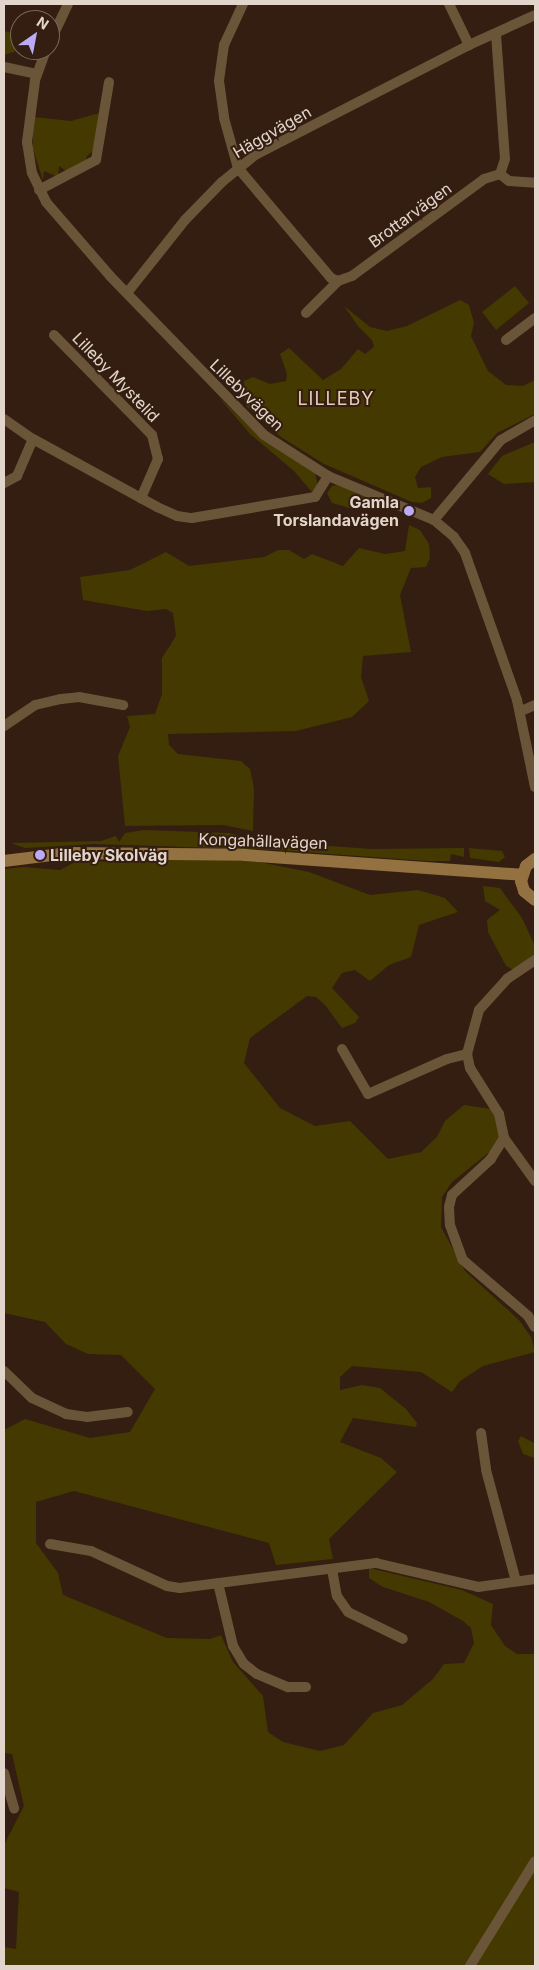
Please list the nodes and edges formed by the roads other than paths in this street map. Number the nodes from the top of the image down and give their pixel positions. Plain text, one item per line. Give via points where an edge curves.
1 (68, 4) edge
2 (243, 4) edge
3 (449, 4) edge
4 (535, 15) edge
5 (60, 21) edge
6 (496, 34) junction
7 (469, 45) junction
8 (42, 60) edge
9 (4, 67) edge
10 (37, 74) junction
11 (109, 82) dead end
12 (238, 168) junction
13 (500, 174) junction
14 (535, 184) edge
15 (39, 190) junction
16 (338, 281) junction
17 (127, 293) junction
18 (306, 314) dead end
19 (535, 318) edge
20 (54, 335) dead end
21 (506, 340) dead end
22 (4, 419) edge
23 (535, 420) edge
24 (33, 439) junction
25 (328, 476) junction
26 (4, 483) edge
27 (142, 498) junction
28 (434, 520) junction
29 (535, 704) edge
30 (123, 705) dead end
31 (520, 711) junction
32 (4, 726) edge
33 (535, 787) edge
34 (535, 859) edge
35 (4, 861) edge
36 (522, 876) junction
37 (535, 900) edge
38 (535, 960) edge
39 (342, 1049) dead end
40 (467, 1054) junction
41 (504, 1138) junction
42 (535, 1181) edge
43 (535, 1327) edge
44 (4, 1370) edge
45 (128, 1412) dead end
46 (481, 1433) dead end
47 (50, 1544) dead end
48 (332, 1569) junction
49 (535, 1579) edge
50 (516, 1581) junction
51 (218, 1584) junction
52 (403, 1639) dead end
53 (306, 1687) dead end
54 (4, 1773) edge
55 (14, 1809) dead end
56 (535, 1861) edge
57 (470, 1966) edge

1 - 5 street
2 - 12 street via 224,45 219,80 224,118
3 - 7 street
4 - 6 street, Häggvägen
6 - 7 street, Häggvägen
6 - 13 street via 505,159
7 - 12 street, Häggvägen via 255,155
8 - 10 street, Lillebyvägen
9 - 10 street
10 - 15 street, Lillebyvägen via 29,107 27,142 28,157
11 - 15 street via 106,118 96,160
12 - 16 street via 324,273
12 - 17 street, Häggvägen via 185,220
13 - 14 street via 510,181
13 - 16 street, Brottarvägen via 484,180 352,276
15 - 17 street, Lillebyvägen via 58,217
16 - 18 street, Brottarvägen
17 - 25 street, Lillebyvägen via 258,429
19 - 21 street
20 - 27 street, Lilleby Mystelid via 157,443 158,459
22 - 24 street
23 - 28 street via 500,440
24 - 26 street via 17,476
24 - 27 street
25 - 27 street via 315,497 192,518 177,516
25 - 28 street, Lillebyvägen
28 - 31 street, Lillebyvägen via 454,537 465,553
29 - 31 street
30 - 32 street via 79,697 61,699 35,705
31 - 33 street, Lillebyvägen
34 - 36 street via 526,866
35 - 36 street, Kongahällavägen via 68,853 263,855
36 - 37 street via 524,891
38 - 40 street via 507,979 479,1010
39 - 40 street via 368,1094 447,1059
40 - 41 street via 470,1068 500,1114
41 - 42 street
41 - 43 street via 491,1159 452,1195 450,1225 464,1260 528,1316
44 - 45 street via 32,1398 66,1414 87,1417
46 - 50 street via 486,1470
47 - 51 street via 92,1551 131,1566 167,1586
48 - 50 street via 376,1563 478,1586
48 - 51 street
48 - 52 street via 337,1596 348,1612
49 - 50 street
51 - 53 street via 233,1646 244,1664 257,1674 288,1687
54 - 55 street
56 - 57 street

